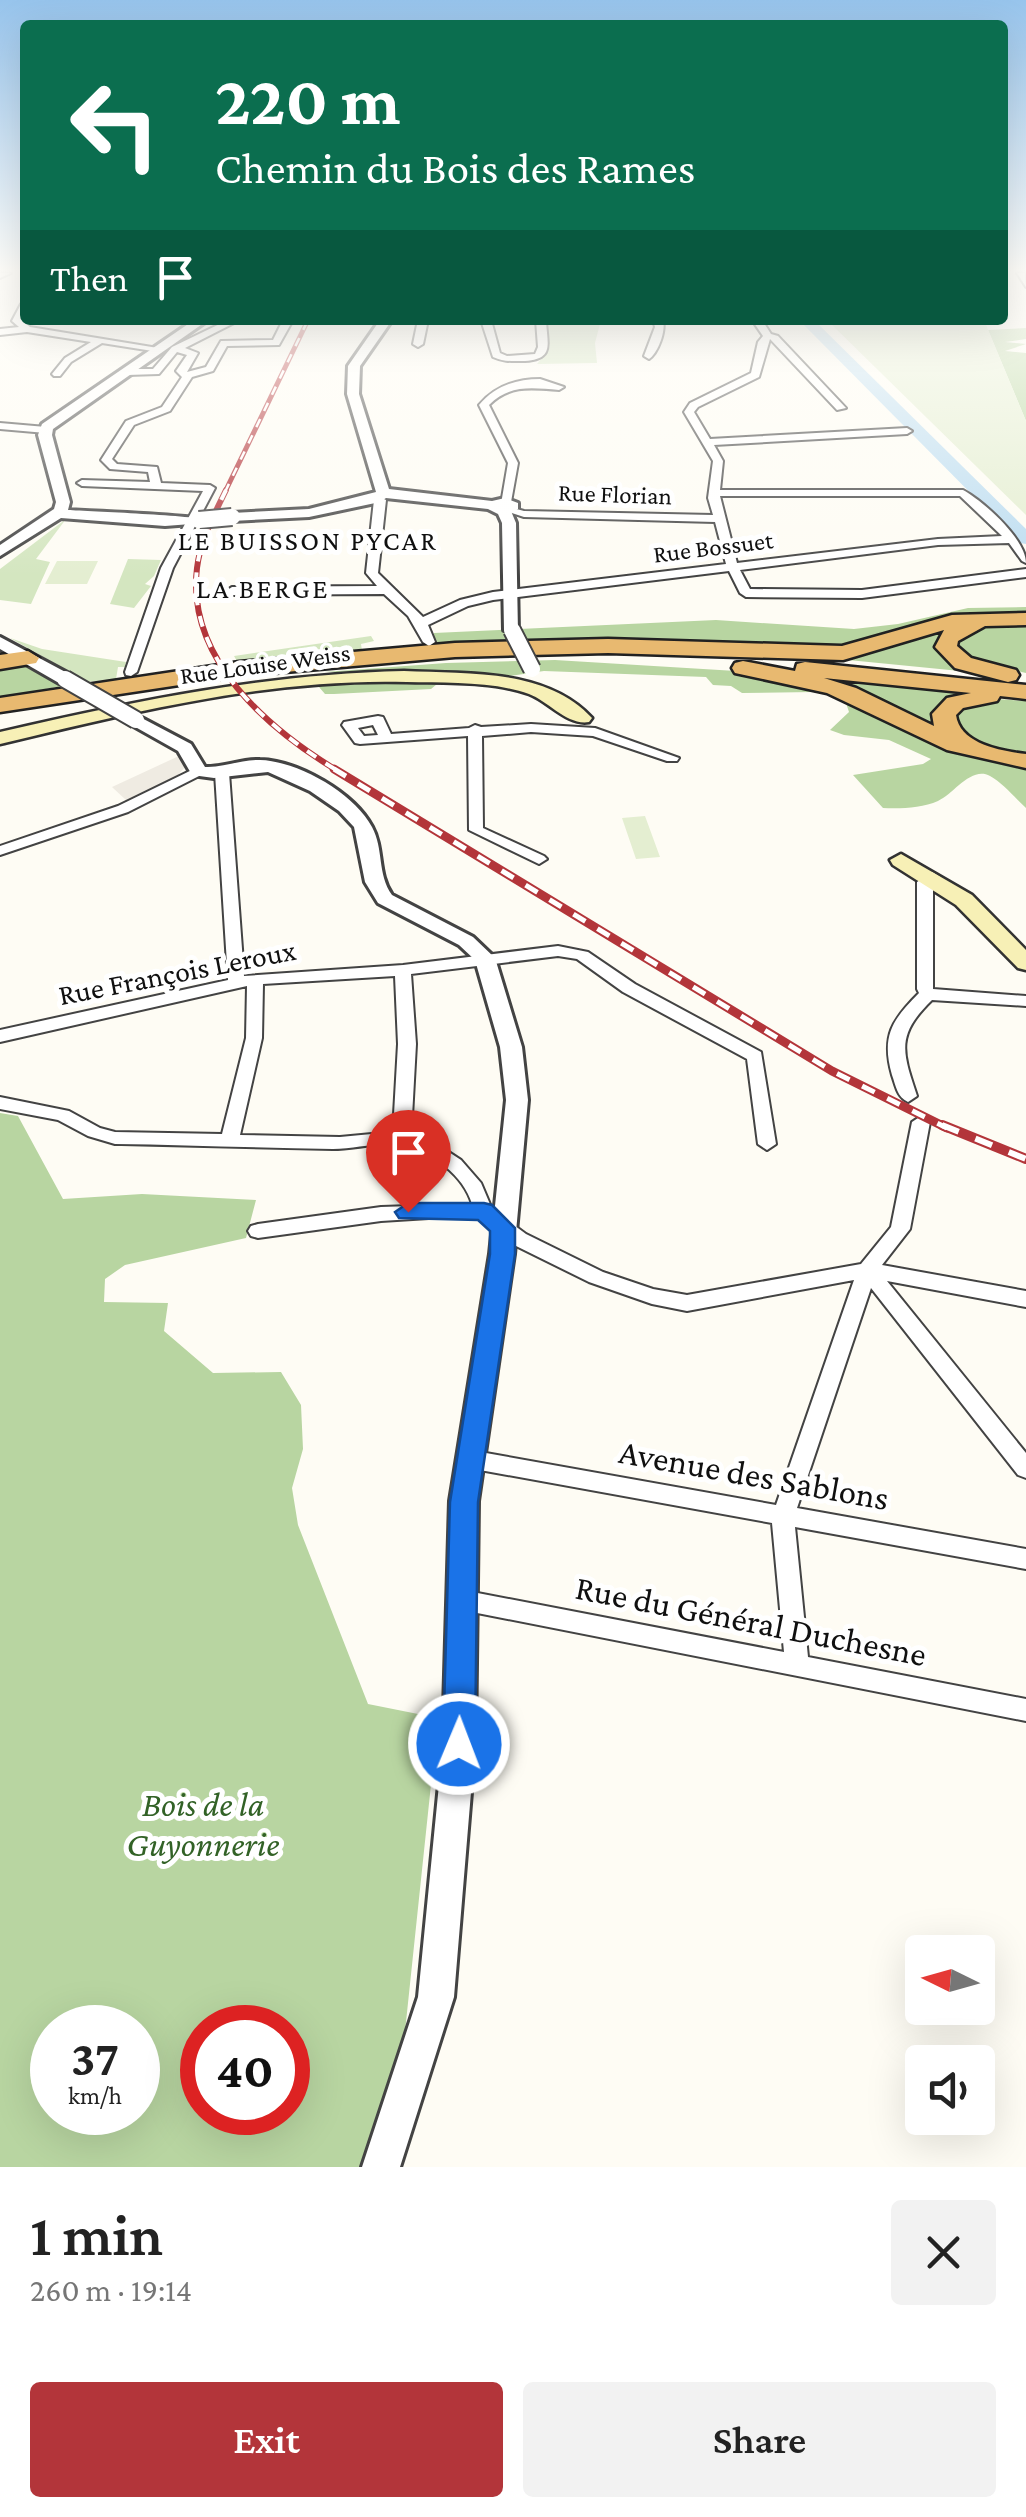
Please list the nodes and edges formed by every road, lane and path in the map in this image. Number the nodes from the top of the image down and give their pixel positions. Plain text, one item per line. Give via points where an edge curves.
1 (124, 374) edge
2 (190, 374) edge
3 (354, 374) edge
4 (756, 374) edge
5 (809, 374) edge
6 (187, 375) joint
7 (522, 385) dead end
8 (841, 408) dead end
9 (0, 426) edge
10 (46, 430) junction
11 (906, 432) dead end
12 (710, 442) junction
13 (82, 482) dead end
14 (156, 486) junction
15 (714, 493) junction
16 (382, 497) junction
17 (503, 507) junction
18 (56, 513) junction
19 (720, 519) junction
20 (194, 521) junction
21 (1012, 539) junction
22 (0, 552) edge
23 (1026, 559) edge
24 (733, 568) junction
25 (1026, 573) edge
26 (385, 590) junction
27 (232, 591) dead end
28 (509, 594) junction
29 (1026, 621) edge
30 (424, 622) junction
31 (429, 642) dead end
32 (719, 651) junction
33 (9, 654) edge
34 (616, 656) junction
35 (131, 672) dead end
36 (1026, 680) edge
37 (533, 682) junction
38 (1026, 694) edge
39 (0, 705) edge
40 (0, 714) edge
41 (588, 725) junction
42 (475, 729) junction
43 (386, 737) dead end
44 (0, 738) edge
45 (672, 758) dead end
46 (1026, 758) edge
47 (198, 771) junction
48 (222, 772) junction
49 (0, 851) edge
50 (539, 859) dead end
51 (901, 860) dead end
52 (932, 877) junction
53 (485, 958) junction
54 (1026, 963) edge
55 (403, 970) junction
56 (245, 982) junction
57 (928, 994) junction
58 (1026, 1001) edge
59 (0, 1036) edge
60 (908, 1096) dead end
61 (0, 1103) edge
62 (920, 1122) dead end
63 (230, 1139) junction
64 (402, 1139) junction
65 (767, 1144) dead end
66 (493, 1220) junction
67 (258, 1231) dead end
68 (866, 1270) junction
69 (1026, 1299) edge
70 (469, 1459) junction
71 (1026, 1469) edge
72 (783, 1516) junction
73 (1026, 1558) edge
74 (462, 1600) junction
75 (798, 1666) junction
76 (1026, 1710) edge
77 (381, 2167) edge

1 - 10 street
2 - 6 street
3 - 16 street via 353,394
4 - 12 street via 690,408
5 - 8 street
6 - 14 street via 166,409 130,422 106,460 114,467 153,469
7 - 17 street via 495,393 484,406 513,464
9 - 10 street
10 - 18 street via 62,507
11 - 12 street
12 - 15 street via 718,461
13 - 14 street
14 - 20 street via 210,488
15 - 19 street
15 - 21 street via 963,492
16 - 17 street, Rue Florian
16 - 20 street, Rue Florian, bridge via 309,513
16 - 26 street via 372,573
17 - 19 street, Rue Florian via 524,514
17 - 28 street via 510,523
18 - 20 street, Rue Florian
18 - 22 street
19 - 24 street
20 - 35 street via 164,578
21 - 23 street
21 - 24 street, Rue Bossuet
24 - 25 street via 746,594 758,596 862,594
24 - 28 street, Rue Bossuet
26 - 27 street
26 - 30 street
28 - 30 street, Rue Bossuet via 464,603
28 - 37 street, bridge via 512,630
29 - 32 highway via 952,622 843,653
29 - 36 highway via 963,627 946,646 979,670
30 - 31 street
32 - 36 highway
32 - 39 highway via 532,647 382,654
33 - 47 street, bridge via 186,748
34 - 38 highway via 770,665
34 - 40 highway via 376,662 128,690
34 - 46 highway via 810,680 968,752
37 - 41 main road
37 - 44 main road, Rue Louise Weiss via 400,674 318,678
38 - 46 highway via 965,699 948,708 944,721 970,744
41 - 42 street
41 - 45 street
42 - 43 street
42 - 50 street via 476,830
47 - 48 street
47 - 49 street via 123,809
48 - 53 street via 279,768 349,808 367,833 376,890
48 - 56 street
51 - 52 main road
52 - 54 main road
52 - 57 street via 925,882
53 - 55 street, Rue François Leroux
53 - 65 street, Rue François Leroux via 558,950 582,955 755,1056
53 - 66 street via 511,1046 516,1100
55 - 56 street, Rue François Leroux
55 - 64 street
56 - 59 street, Rue François Leroux
56 - 63 street via 254,1038
57 - 58 street
57 - 60 street via 893,1037
61 - 63 street via 63,1115 116,1138
62 - 68 street via 900,1228
63 - 64 street
64 - 66 street via 473,1181
66 - 67 street via 462,1209
66 - 68 street via 596,1276 687,1302
66 - 70 street via 502,1254
68 - 69 street
68 - 71 street
68 - 72 street
70 - 72 street, Avenue des Sablons
70 - 74 street
72 - 73 street, Avenue des Sablons
72 - 75 street
74 - 75 street, Rue du Général Duchesne
74 - 77 street via 459,1744 436,1997
75 - 76 street, Rue du Général Duchesne

